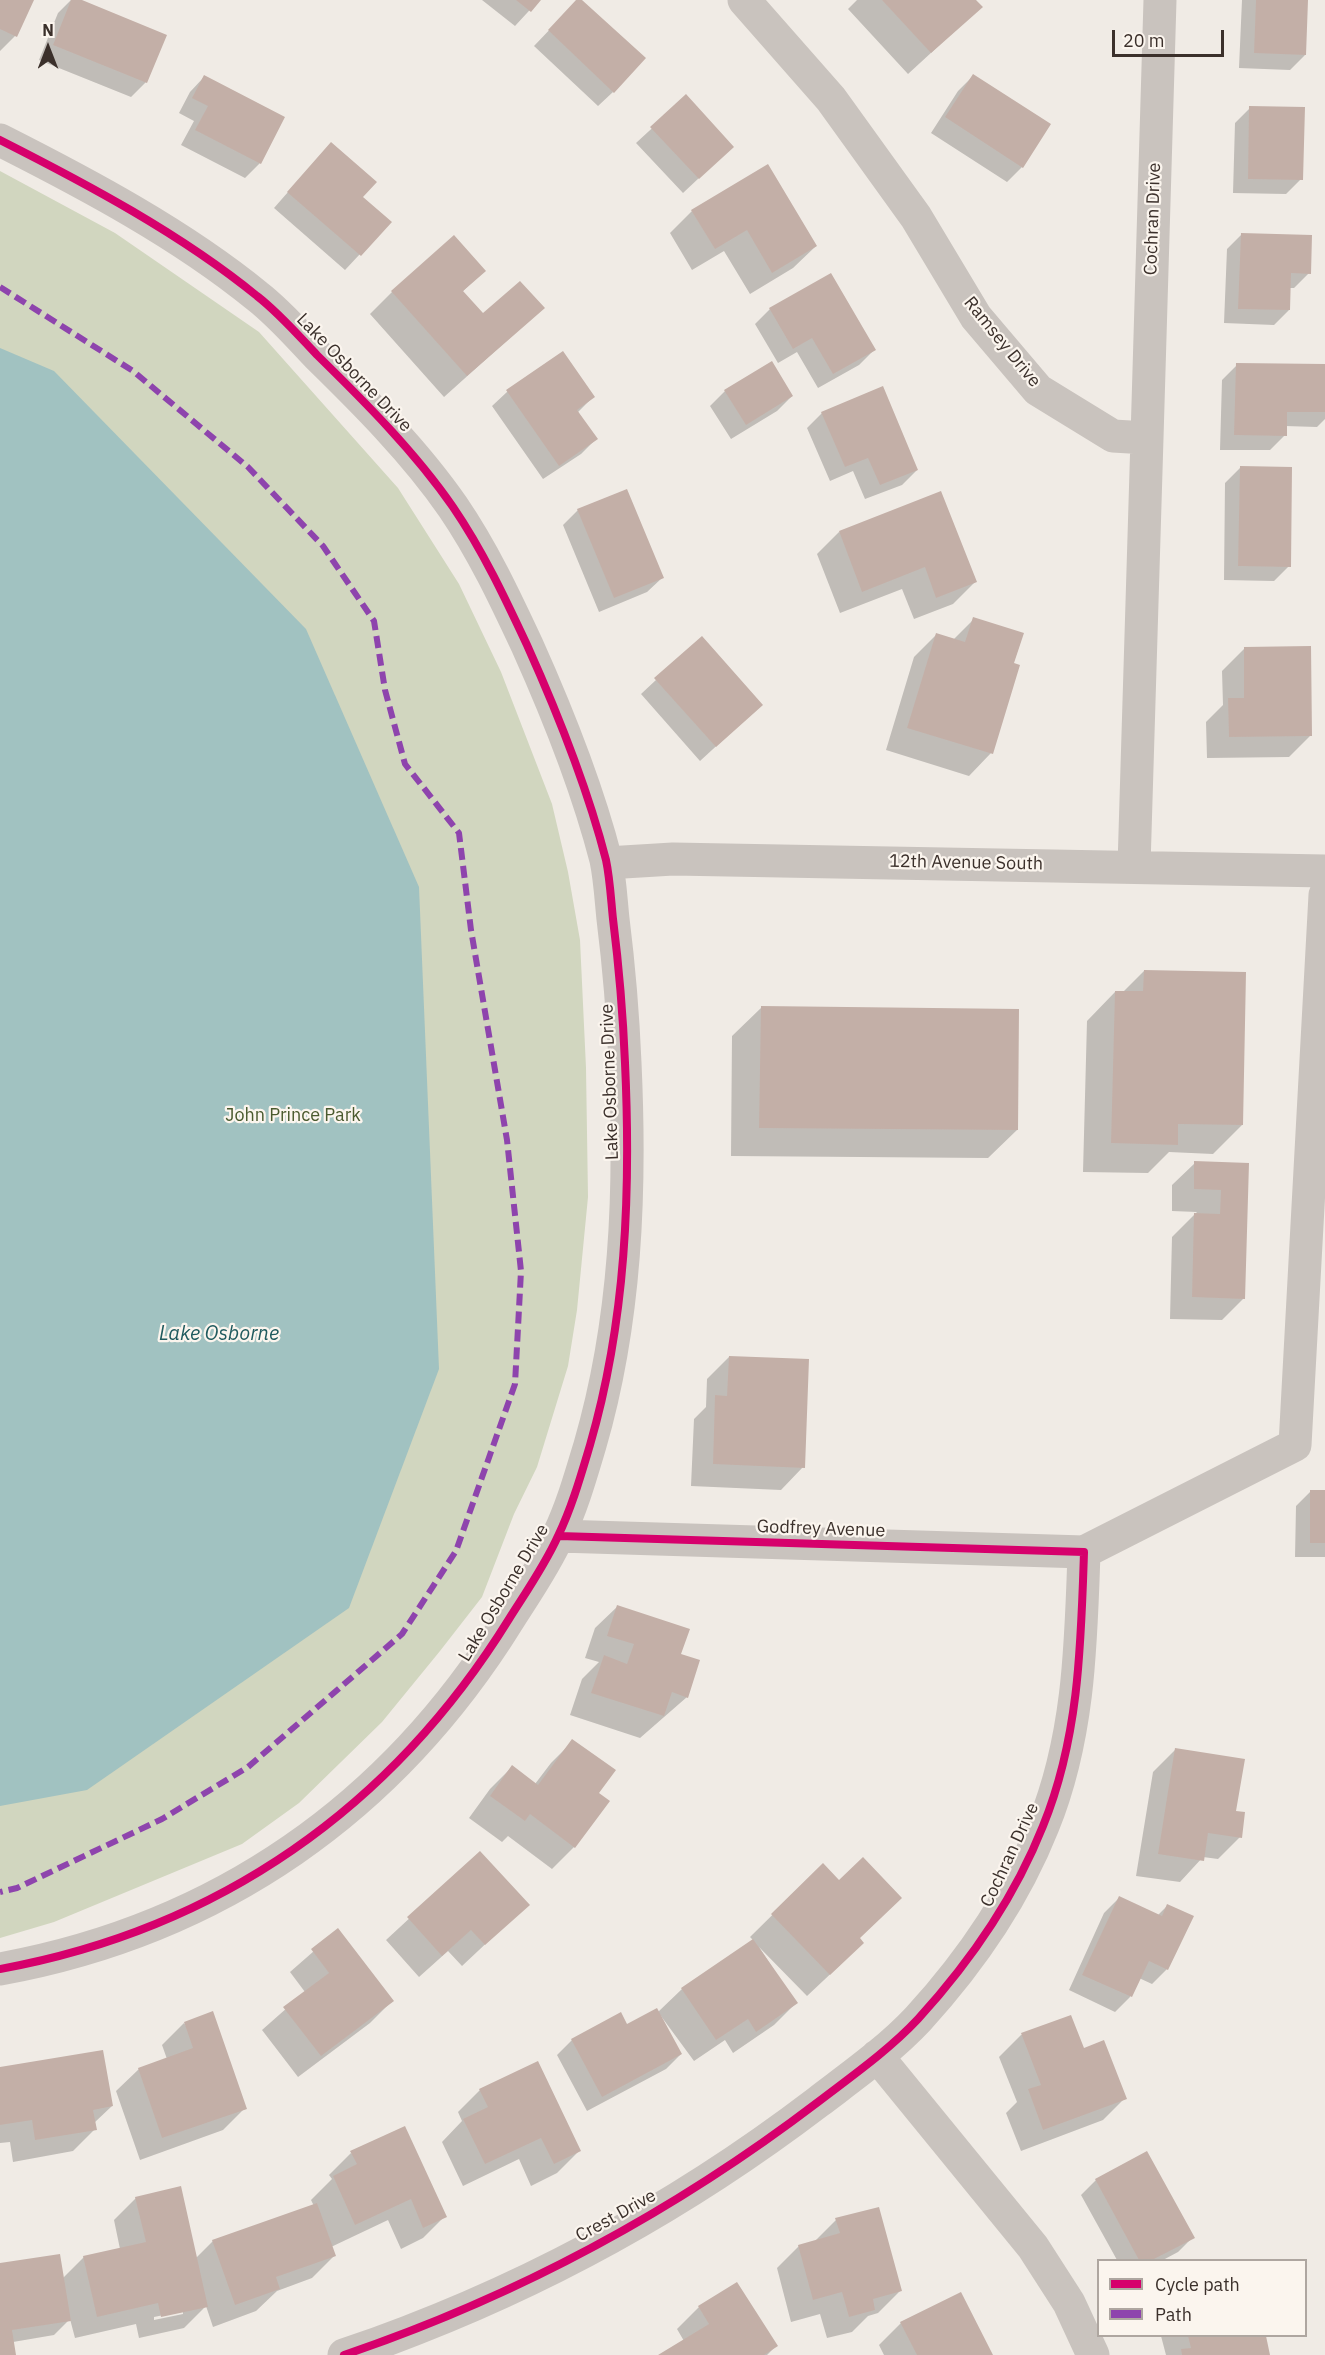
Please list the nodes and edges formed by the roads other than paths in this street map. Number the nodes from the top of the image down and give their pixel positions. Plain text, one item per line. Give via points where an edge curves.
1 (744, 0) edge
2 (1160, 0) edge
3 (0, 140) edge
4 (1147, 438) junction
5 (606, 863) junction
6 (1134, 866) junction
7 (1325, 871) edge
8 (1325, 895) edge
9 (559, 1536) junction
10 (1084, 1552) junction
11 (0, 1970) edge
12 (877, 2056) junction
13 (344, 2355) edge
14 (1093, 2355) edge

1 - 4 street, Ramsey Drive via 831,99 916,217 976,317 1038,390 1113,436
2 - 4 street, Cochran Drive
3 - 5 street, Lake Osborne Drive via 176,239 259,297 399,440 453,506 495,575 562,723
4 - 6 street
5 - 6 street, 12th Avenue South via 674,858
5 - 9 street, Lake Osborne Drive via 622,991 629,1143 625,1250 612,1351 597,1420
6 - 7 street, 12th Avenue South
8 - 10 street via 1294,1445
9 - 10 street, Godfrey Avenue
9 - 11 street, Lake Osborne Drive via 484,1660 425,1736 359,1800 310,1840 254,1876 185,1911 114,1940
10 - 12 street, Cochran Drive via 1080,1670 1067,1748 1044,1824 1011,1895 968,1962 916,2021
12 - 13 street, Crest Drive via 773,2136 590,2249 508,2290
12 - 14 street via 1033,2247 1069,2303

